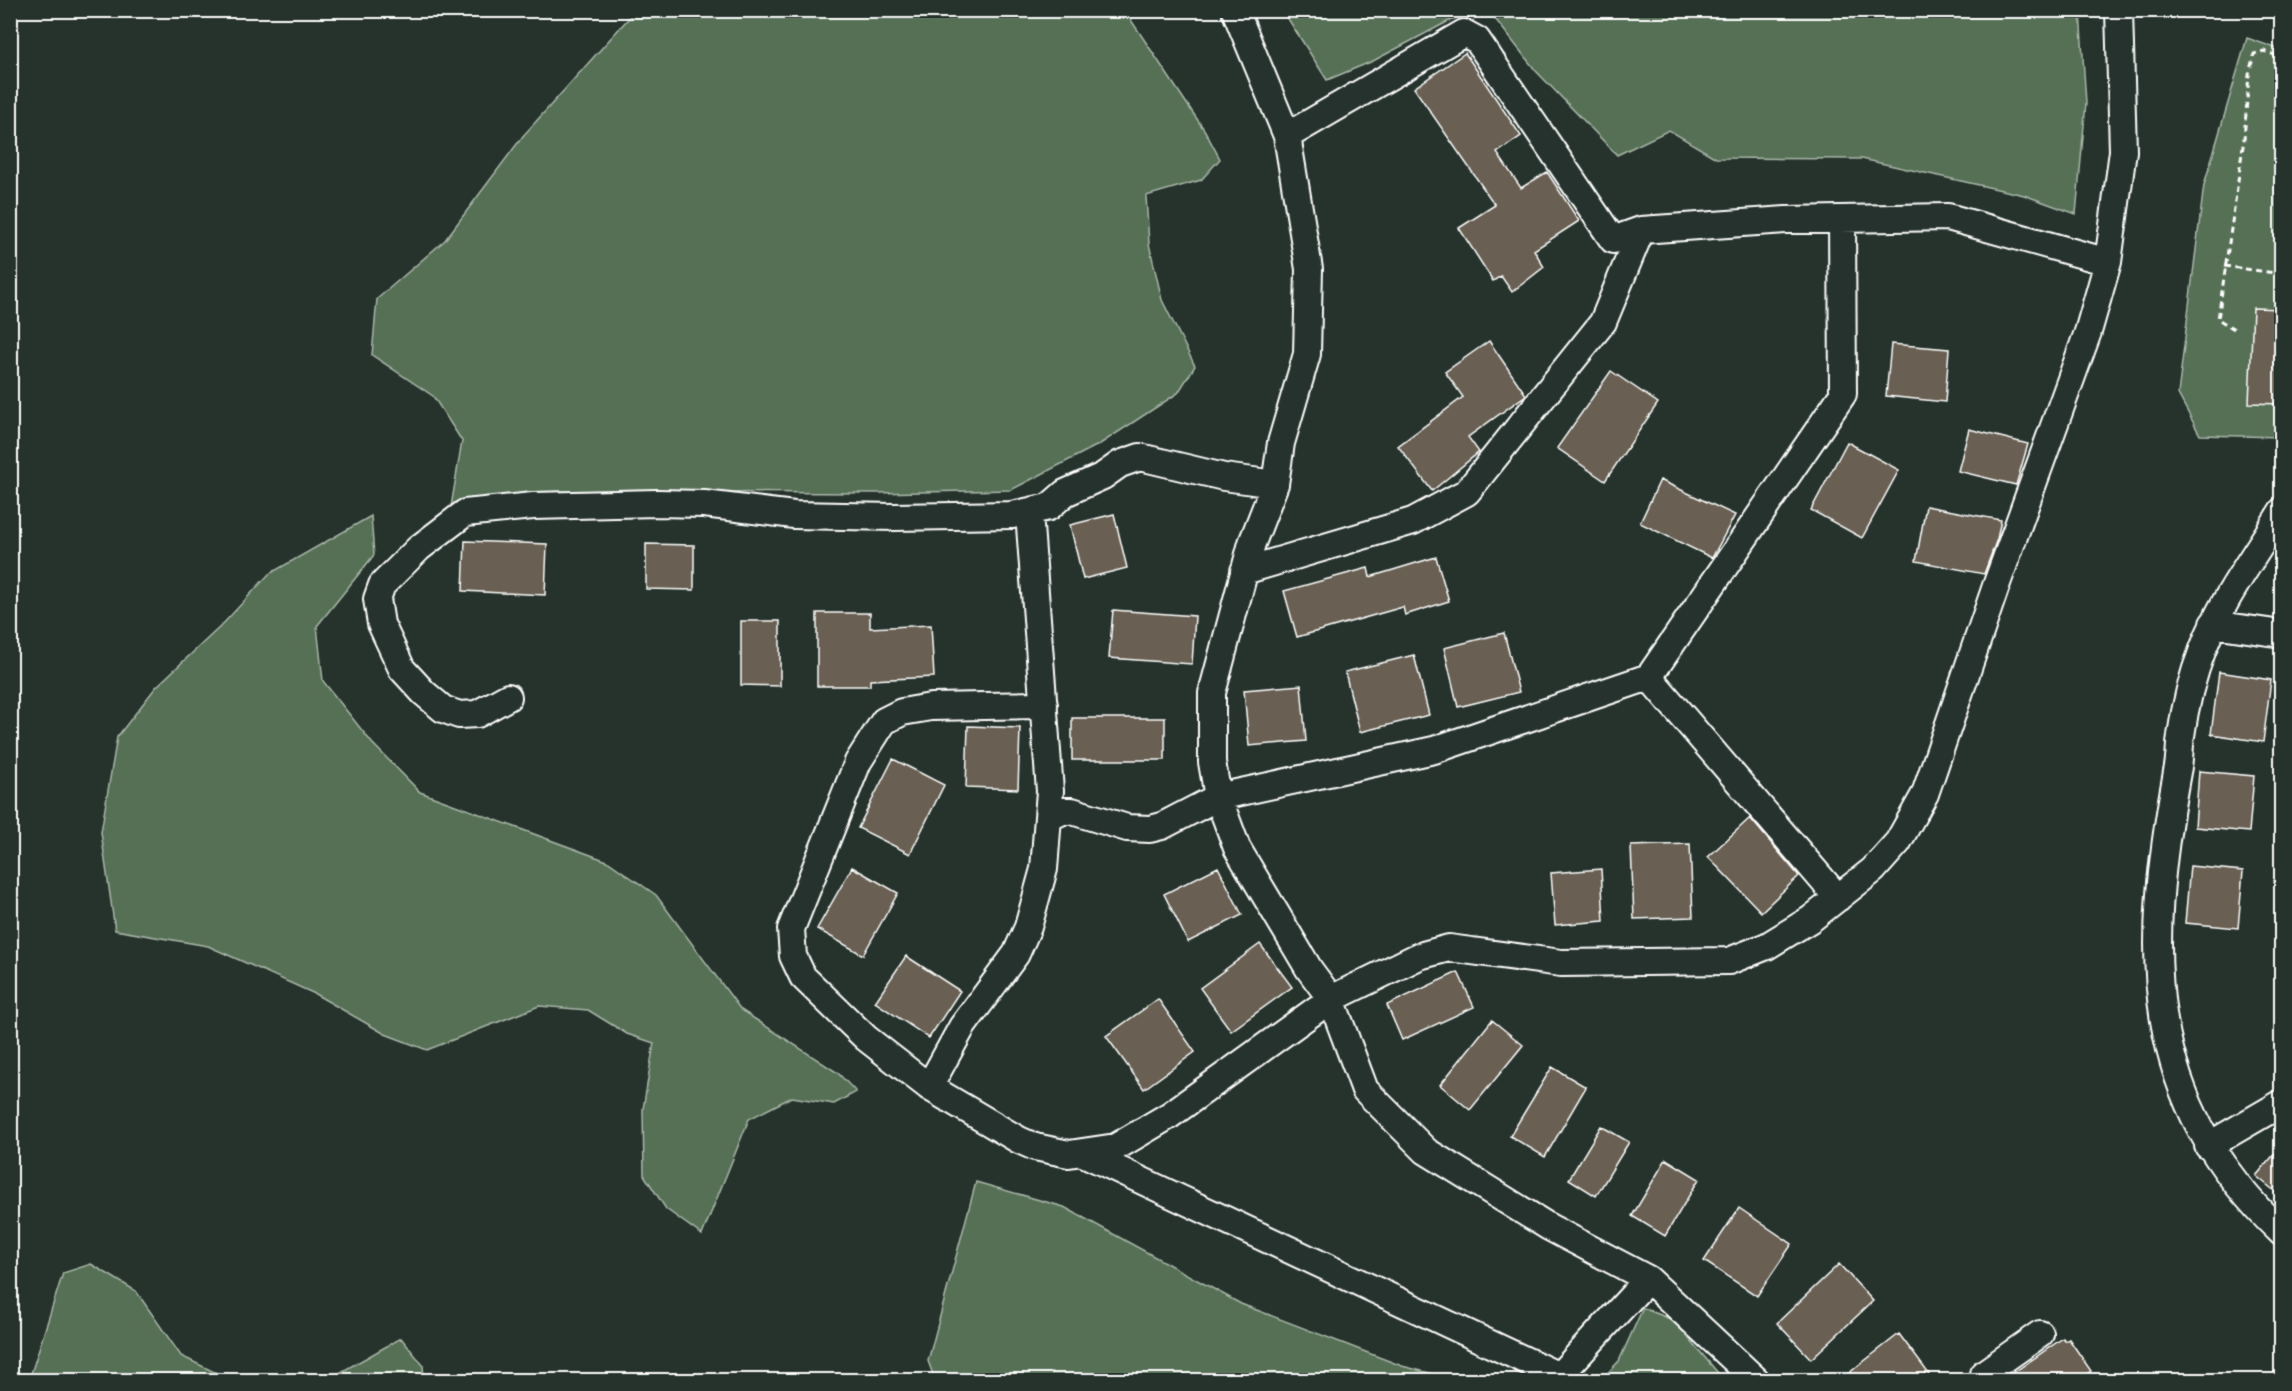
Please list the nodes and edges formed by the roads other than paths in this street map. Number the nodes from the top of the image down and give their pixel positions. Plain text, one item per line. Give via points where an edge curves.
1 (1235, 10) edge
2 (2119, 10) edge
3 (1287, 136) junction
4 (1842, 219) junction
5 (1641, 230) junction
6 (2108, 262) junction
7 (1275, 484) junction
8 (2282, 511) edge
9 (1029, 513) junction
10 (1244, 571) junction
11 (2213, 624) junction
12 (2282, 634) edge
13 (1649, 677) junction
14 (508, 697) dead end
15 (1044, 705) junction
16 (1218, 797) junction
17 (1050, 817) junction
18 (1838, 898) junction
19 (1331, 999) junction
20 (929, 1088) junction
21 (2282, 1103) edge
22 (2208, 1146) junction
23 (1085, 1154) junction
24 (2282, 1233) edge
25 (1648, 1279) junction
26 (2040, 1334) dead end
27 (1756, 1380) edge
28 (1987, 1380) edge

1 - 3 street
2 - 6 street via 2123,151
3 - 5 street via 1464,33 1477,40 1613,240
3 - 7 street via 1309,269 1307,354 1281,443
4 - 5 street
4 - 6 street via 1948,217
4 - 13 street via 1843,394
5 - 10 street via 1603,322 1467,492 1413,521
6 - 18 street via 2088,332 1925,794 1898,842 1873,870
7 - 9 street via 1224,477 1140,457 1065,493 1049,507
7 - 10 street
8 - 11 street
9 - 14 street via 794,515 657,502 533,506 465,513 420,548 382,585 377,599 381,624 402,669 443,709 459,715 477,714
9 - 15 street
10 - 16 street via 1212,693 1212,762
11 - 12 street
11 - 22 street via 2186,707 2165,849 2160,932 2165,1033 2181,1091
13 - 16 street via 1434,750
13 - 18 street
15 - 17 street
15 - 20 street via 931,707 902,712 884,721 858,762 790,929 793,956 803,977 866,1038
16 - 17 street via 1150,829 1127,828 1072,811
16 - 19 street via 1237,848
17 - 20 street via 1037,898 1016,954 962,1026
18 - 19 street via 1811,920 1767,946 1729,961 1562,963 1449,948 1419,956
19 - 23 street via 1170,1115 1116,1147
19 - 25 street via 1365,1090 1426,1151 1549,1227
20 - 23 street via 1027,1144 1053,1152
21 - 22 street
22 - 24 street via 2234,1184
23 - 25 street via 1559,1376
25 - 27 street
26 - 28 street via 1983,1374

